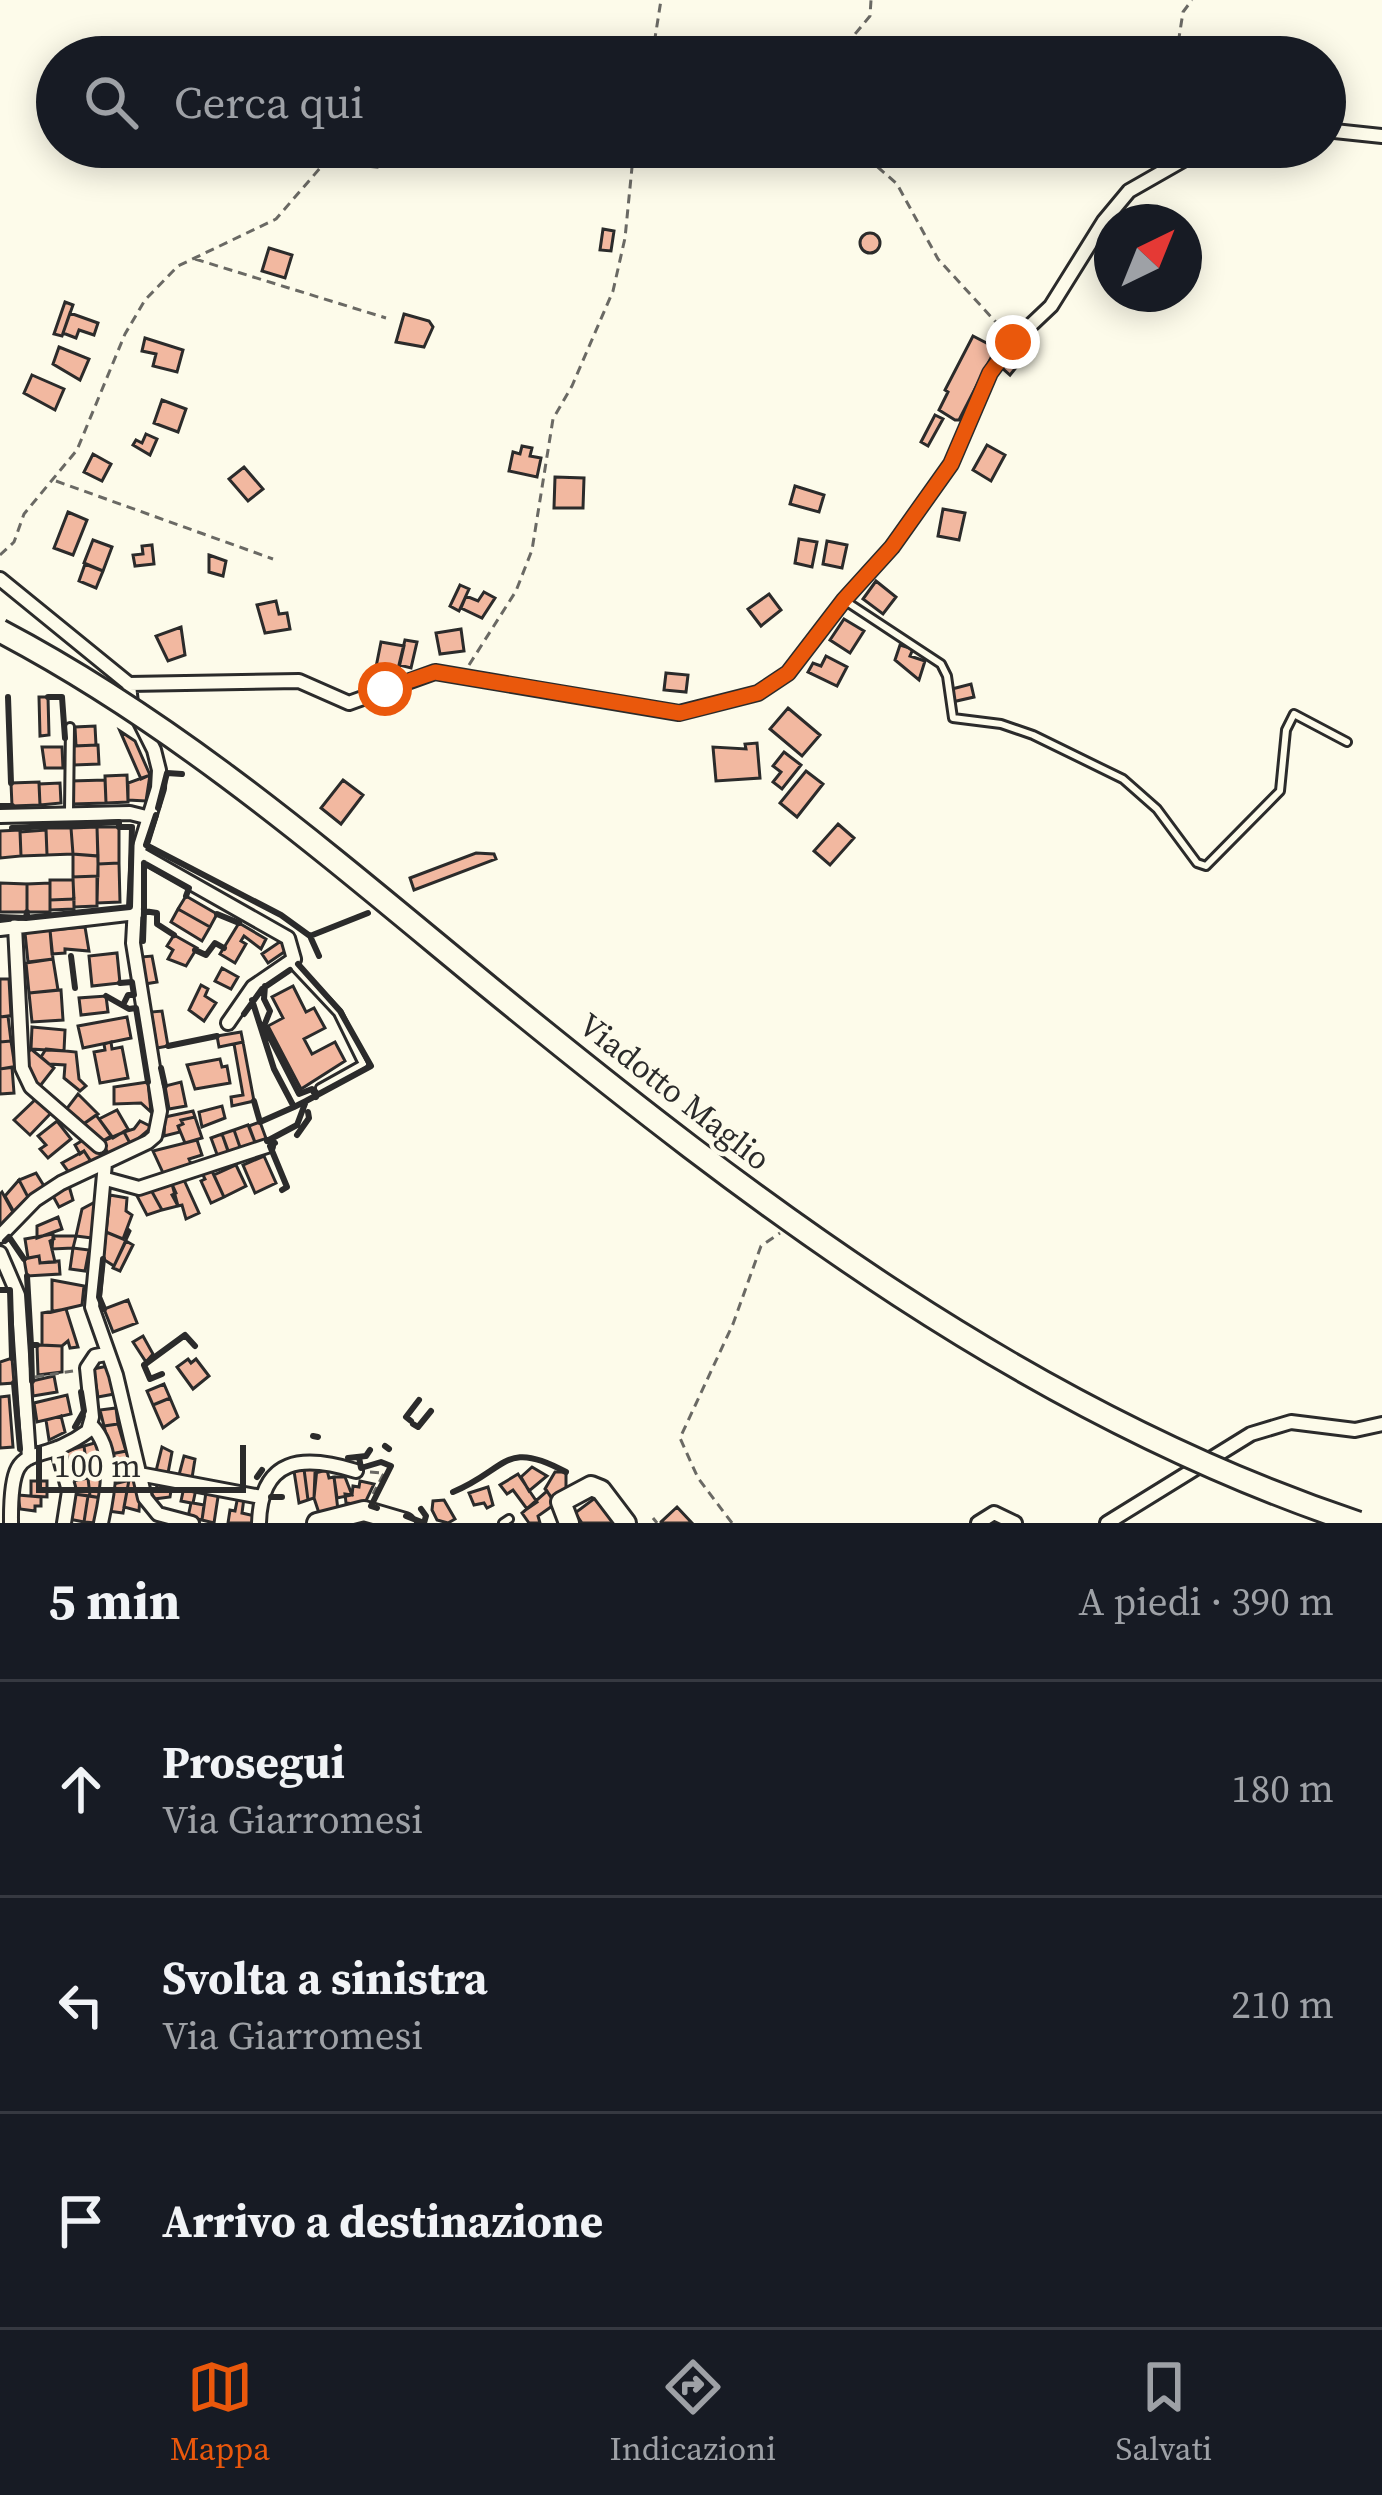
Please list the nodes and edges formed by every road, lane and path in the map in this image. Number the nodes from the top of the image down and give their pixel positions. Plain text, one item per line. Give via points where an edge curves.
1 (661, 0) edge
2 (871, 0) edge
3 (1192, 0) edge
4 (655, 36) edge
5 (853, 36) edge
6 (1179, 36) edge
7 (1346, 132) edge
8 (1382, 136) edge
9 (320, 168) edge
10 (632, 168) edge
11 (879, 168) edge
12 (1169, 168) edge
13 (193, 259) junction
14 (386, 318) dead end
15 (1013, 342) junction
16 (54, 480) junction
17 (0, 555) edge
18 (274, 559) dead end
19 (0, 579) edge
20 (844, 600) junction
21 (0, 631) edge
22 (461, 676) junction
23 (129, 684) junction
24 (70, 727) dead end
25 (1347, 742) dead end
26 (70, 815) junction
27 (0, 816) edge
28 (146, 817) junction
29 (138, 853) junction
30 (136, 913) junction
31 (7, 927) edge
32 (290, 962) junction
33 (228, 1023) dead end
34 (320, 1088) dead end
35 (267, 1146) dead end
36 (105, 1157) junction
37 (106, 1179) junction
38 (782, 1232) dead end
39 (0, 1236) edge
40 (0, 1253) edge
41 (4, 1270) edge
42 (106, 1354) junction
43 (87, 1368) junction
44 (21, 1379) junction
45 (1382, 1424) edge
46 (91, 1425) junction
47 (57, 1448) junction
48 (29, 1458) junction
49 (356, 1471) joint
50 (139, 1474) junction
51 (261, 1497) junction
52 (364, 1511) junction
53 (384, 1519) edge
54 (11, 1523) edge
55 (64, 1523) edge
56 (101, 1523) edge
57 (192, 1523) edge
58 (259, 1523) edge
59 (317, 1523) edge
60 (405, 1523) edge
61 (569, 1523) edge
62 (626, 1523) edge
63 (732, 1523) edge
64 (978, 1523) edge
65 (1015, 1523) edge
66 (1107, 1523) edge
67 (1358, 1523) edge

1 - 4 path
2 - 5 path via 870,16
3 - 6 path
7 - 8 street
9 - 13 path via 276,219
10 - 22 path via 613,291 553,419 532,550 516,592
11 - 15 path via 897,184 938,259
12 - 15 street via 1129,191 1051,306
13 - 14 path
13 - 16 path via 145,300 82,441
15 - 20 street via 990,373 951,464
16 - 17 path
16 - 18 path
19 - 23 street
20 - 22 street via 788,673 758,693 680,713
20 - 25 lane via 941,664 953,718 1033,735 1123,779 1207,866 1280,791 1294,714
21 - 67 main road, Viadotto Maglio, bridge via 69,667 248,789 746,1190 881,1286 1120,1425
22 - 23 street via 435,672 350,703 299,681
23 - 28 street via 159,770
24 - 26 lane
26 - 27 street
26 - 28 street
28 - 29 street
29 - 30 street
29 - 32 street via 288,938
30 - 31 street
30 - 36 street via 133,944 160,1111 148,1142
31 - 36 street via 22,1068
32 - 33 street via 253,987
32 - 34 lane via 338,1013 363,1064
35 - 37 street via 139,1188
36 - 37 street
36 - 39 street via 35,1200
37 - 42 street via 92,1306
38 - 63 path via 761,1246 680,1438
40 - 41 street
41 - 44 street via 18,1295
42 - 43 street
42 - 50 street
43 - 44 path
43 - 46 street
44 - 48 street
45 - 66 street via 1355,1430 1291,1422 1251,1434
46 - 47 street
46 - 56 street via 108,1474
47 - 48 street
47 - 55 street via 69,1490
48 - 54 street via 11,1480
49 - 51 street via 312,1462 278,1471
49 - 52 path via 384,1473
50 - 51 street
50 - 57 street via 152,1510
51 - 58 street
52 - 53 main road
52 - 59 main road
53 - 60 main road
61 - 62 main road via 560,1505 595,1486
64 - 65 street via 994,1514

